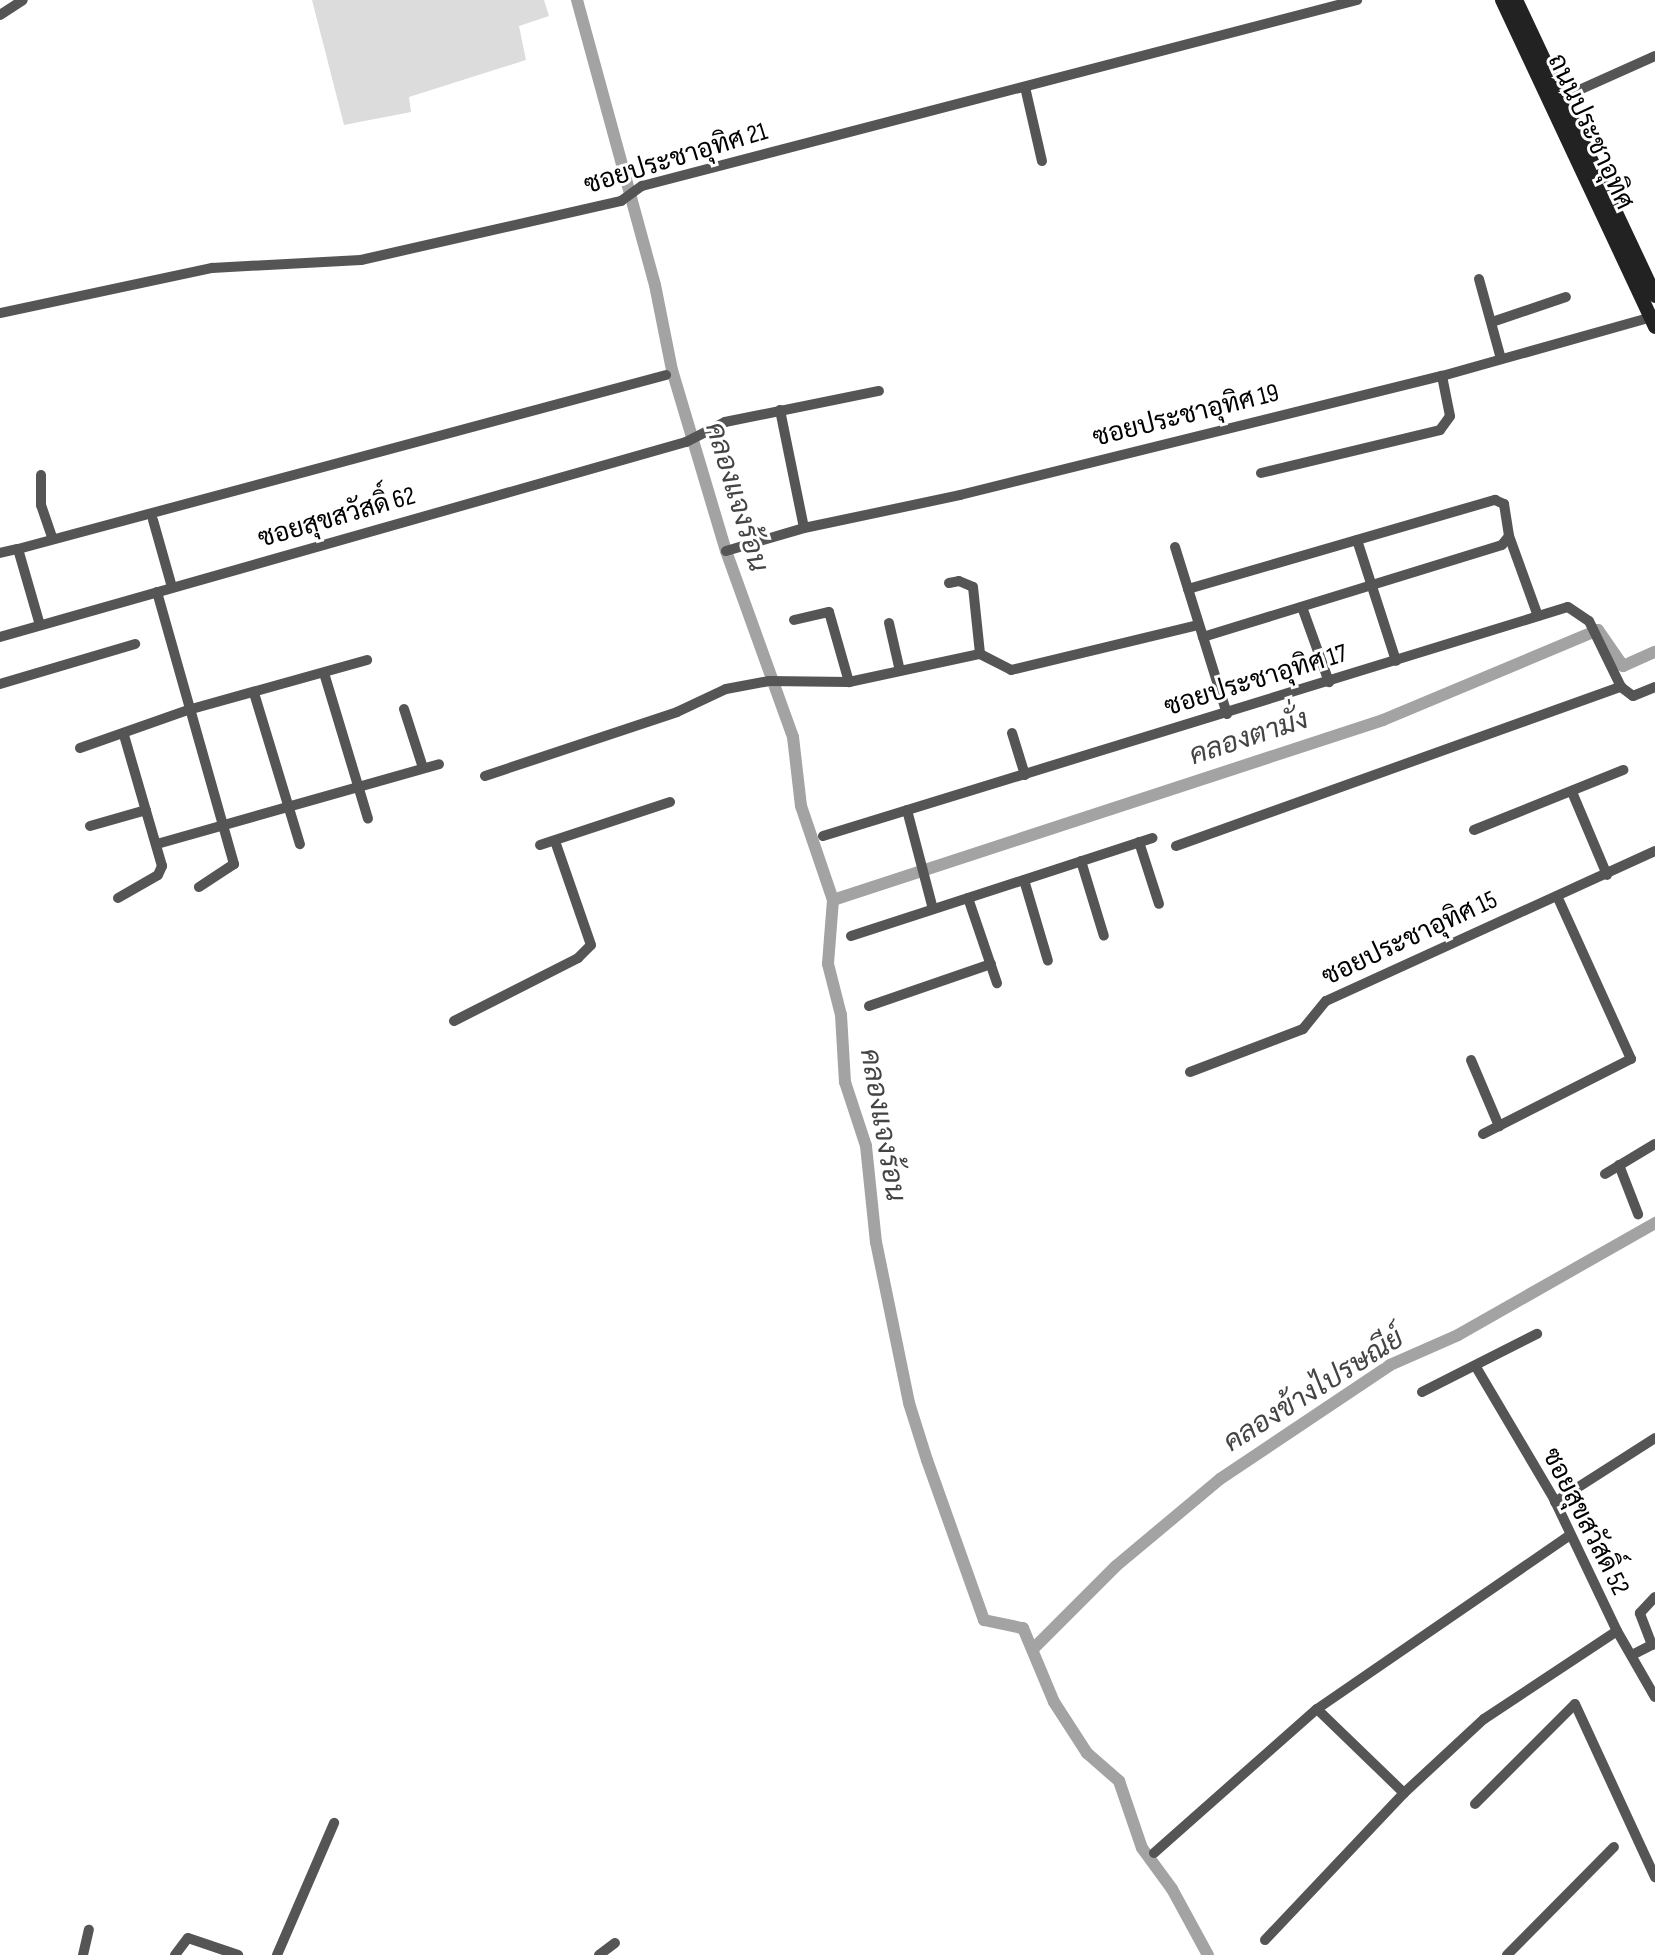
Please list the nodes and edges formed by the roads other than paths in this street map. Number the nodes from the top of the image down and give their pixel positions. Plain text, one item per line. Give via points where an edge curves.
1 (23, 0) edge
2 (1357, 0) edge
3 (1502, 0) edge
4 (1516, 0) edge
5 (0, 15) edge
6 (1655, 56) edge
7 (1025, 87) junction
8 (1556, 100) junction
9 (1042, 161) dead end
10 (1479, 279) dead end
11 (1566, 297) dead end
12 (1652, 310) edge
13 (0, 313) edge
14 (1492, 322) junction
15 (1501, 359) junction
16 (666, 375) dead end
17 (1442, 376) junction
18 (879, 391) dead end
19 (780, 410) junction
20 (1261, 473) dead end
21 (41, 475) dead end
22 (153, 520) dead end
23 (804, 528) junction
24 (1509, 536) junction
25 (53, 539) junction
26 (1357, 540) junction
27 (1175, 547) dead end
28 (18, 549) junction
29 (726, 551) dead end
30 (0, 553) edge
31 (949, 583) dead end
32 (1372, 585) junction
33 (172, 587) junction
34 (1188, 589) junction
35 (157, 592) junction
36 (1302, 607) junction
37 (1538, 616) junction
38 (794, 620) dead end
39 (889, 623) dead end
40 (40, 625) junction
41 (1199, 625) junction
42 (0, 637) edge
43 (1203, 637) junction
44 (135, 644) dead end
45 (980, 654) junction
46 (367, 660) dead end
47 (1396, 661) junction
48 (900, 671) junction
49 (324, 673) junction
50 (849, 682) junction
51 (1329, 682) junction
52 (0, 684) edge
53 (1621, 687) junction
54 (1655, 687) edge
55 (254, 693) junction
56 (404, 709) dead end
57 (188, 710) junction
58 (1227, 714) junction
59 (1012, 733) dead end
60 (124, 735) junction
61 (80, 748) dead end
62 (439, 764) dead end
63 (423, 768) junction
64 (1623, 770) dead end
65 (1025, 775) junction
66 (485, 776) dead end
67 (358, 787) junction
68 (1572, 792) junction
69 (670, 802) dead end
70 (289, 807) junction
71 (146, 810) junction
72 (907, 810) junction
73 (368, 819) dead end
74 (90, 826) dead end
75 (222, 826) junction
76 (1474, 830) dead end
77 (823, 836) dead end
78 (1152, 838) dead end
79 (555, 841) junction
80 (1139, 842) junction
81 (157, 844) junction
82 (300, 844) dead end
83 (540, 845) dead end
84 (1176, 846) dead end
85 (1655, 851) edge
86 (1081, 861) junction
87 (1607, 875) junction
88 (1024, 880) junction
89 (199, 887) dead end
90 (1557, 896) junction
91 (118, 898) dead end
92 (968, 898) junction
93 (1159, 904) dead end
94 (933, 909) junction
95 (851, 936) dead end
96 (1104, 936) dead end
97 (1048, 961) dead end
98 (991, 964) junction
99 (997, 983) dead end
100 (869, 1006) dead end
101 (454, 1021) dead end
102 (1471, 1060) dead end
103 (1190, 1072) dead end
104 (1499, 1126) junction
105 (1483, 1134) dead end
106 (1655, 1144) edge
107 (1619, 1165) junction
108 (1605, 1174) dead end
109 (1638, 1214) dead end
110 (1537, 1334) dead end
111 (1476, 1367) junction
112 (1422, 1392) dead end
113 (1655, 1438) edge
114 (1555, 1502) junction
115 (1569, 1536) junction
116 (1655, 1597) edge
117 (1617, 1631) junction
118 (1653, 1646) edge
119 (1632, 1655) junction
120 (1655, 1697) edge
121 (1317, 1709) junction
122 (1404, 1793) junction
123 (1475, 1804) dead end
124 (334, 1823) dead end
125 (1614, 1847) dead end
126 (1154, 1853) dead end
127 (1655, 1877) edge
128 (89, 1930) dead end
129 (1265, 1940) dead end
130 (615, 1943) dead end
131 (83, 1955) edge
132 (175, 1955) edge
133 (238, 1955) edge
134 (277, 1955) edge
135 (599, 1955) edge
136 (1507, 1955) edge

1 - 5 street
2 - 7 street, ซอยประชาอุทิศ 21
3 - 8 main road, ถนนประชาอุทิศ
4 - 8 main road, ถนนประชาอุทิศ
6 - 8 street
7 - 9 street
7 - 13 street, ซอยประชาอุทิศ 21 via 642,186 621,201 361,260 212,268
8 - 12 main road, ถนนประชาอุทิศ
10 - 14 street
11 - 14 street
12 - 15 street, ซอยประชาอุทิศ 19
14 - 15 street
15 - 17 street, ซอยประชาอุทิศ 19
16 - 25 street
17 - 20 street via 1450,416 1440,430
17 - 23 street, ซอยประชาอุทิศ 19 via 960,495
18 - 19 street, ซอยสุขสวัสดิ์ 62
19 - 23 street
19 - 33 street, ซอยสุขสวัสดิ์ 62 via 725,422 686,442
21 - 25 street via 41,505
22 - 33 street
23 - 29 street, ซอยประชาอุทิศ 19
24 - 26 street via 1504,504 1495,500
24 - 32 street via 1502,545
24 - 37 street
25 - 28 street
26 - 32 street
26 - 34 street
27 - 34 street
28 - 30 street
28 - 40 street
31 - 45 street via 973,587
32 - 36 street
32 - 47 street
33 - 35 street, ซอยสุขสวัสดิ์ 62
34 - 41 street
35 - 40 street, ซอยสุขสวัสดิ์ 62
35 - 57 street
36 - 43 street
36 - 51 street
37 - 47 street, ซอยประชาอุทิศ 17
37 - 53 street, ซอยประชาอุทิศ 17 via 1575,607 1589,621
38 - 50 street via 829,612
39 - 48 street
40 - 42 street, ซอยสุขสวัสดิ์ 62
41 - 43 street
41 - 45 street via 1011,670
43 - 58 street
44 - 52 street
45 - 48 street
46 - 49 street
47 - 51 street, ซอยประชาอุทิศ 17
48 - 50 street
49 - 55 street
49 - 67 street
50 - 66 street via 769,681 726,689 677,712
51 - 58 street, ซอยประชาอุทิศ 17
53 - 54 street via 1633,696
53 - 84 street
55 - 57 street
55 - 70 street
56 - 63 street
57 - 60 street
57 - 75 street
58 - 65 street, ซอยประชาอุทิศ 17
59 - 65 street
60 - 61 street
60 - 71 street
62 - 63 street
63 - 67 street
64 - 68 street
65 - 72 street, ซอยประชาอุทิศ 17
67 - 70 street
67 - 73 street
68 - 76 street
68 - 87 street
69 - 79 street
70 - 75 street
70 - 82 street
71 - 74 street
71 - 81 street
72 - 77 street, ซอยประชาอุทิศ 17
72 - 94 street
75 - 81 street
75 - 89 street via 234,864
78 - 80 street
79 - 83 street
79 - 101 street via 591,945 578,958
80 - 86 street
80 - 93 street
81 - 91 street via 162,871
85 - 87 street, ซอยประชาอุทิศ 15
86 - 88 street
86 - 96 street
87 - 90 street, ซอยประชาอุทิศ 15
88 - 92 street
88 - 97 street
90 - 103 street, ซอยประชาอุทิศ 15 via 1326,1001 1303,1029
90 - 104 street via 1631,1059
92 - 94 street
92 - 98 street
94 - 95 street
98 - 99 street
98 - 100 street
102 - 104 street
104 - 105 street
106 - 107 street
107 - 108 street
107 - 109 street
110 - 111 street
111 - 112 street
111 - 114 street, ซอยสุขสวัสดิ์ 52
113 - 114 street
114 - 115 street, ซอยสุขสวัสดิ์ 52
115 - 117 street, ซอยสุขสวัสดิ์ 52
115 - 121 street
116 - 118 street via 1640,1613
117 - 119 street, ซอยสุขสวัสดิ์ 52
117 - 122 street via 1501,1705
118 - 119 street
119 - 120 street, ซอยสุขสวัสดิ์ 52
121 - 122 street
121 - 126 street
122 - 129 street
123 - 127 street via 1575,1704
124 - 134 street
125 - 136 street
128 - 131 street
130 - 135 street
132 - 133 street via 188,1938

